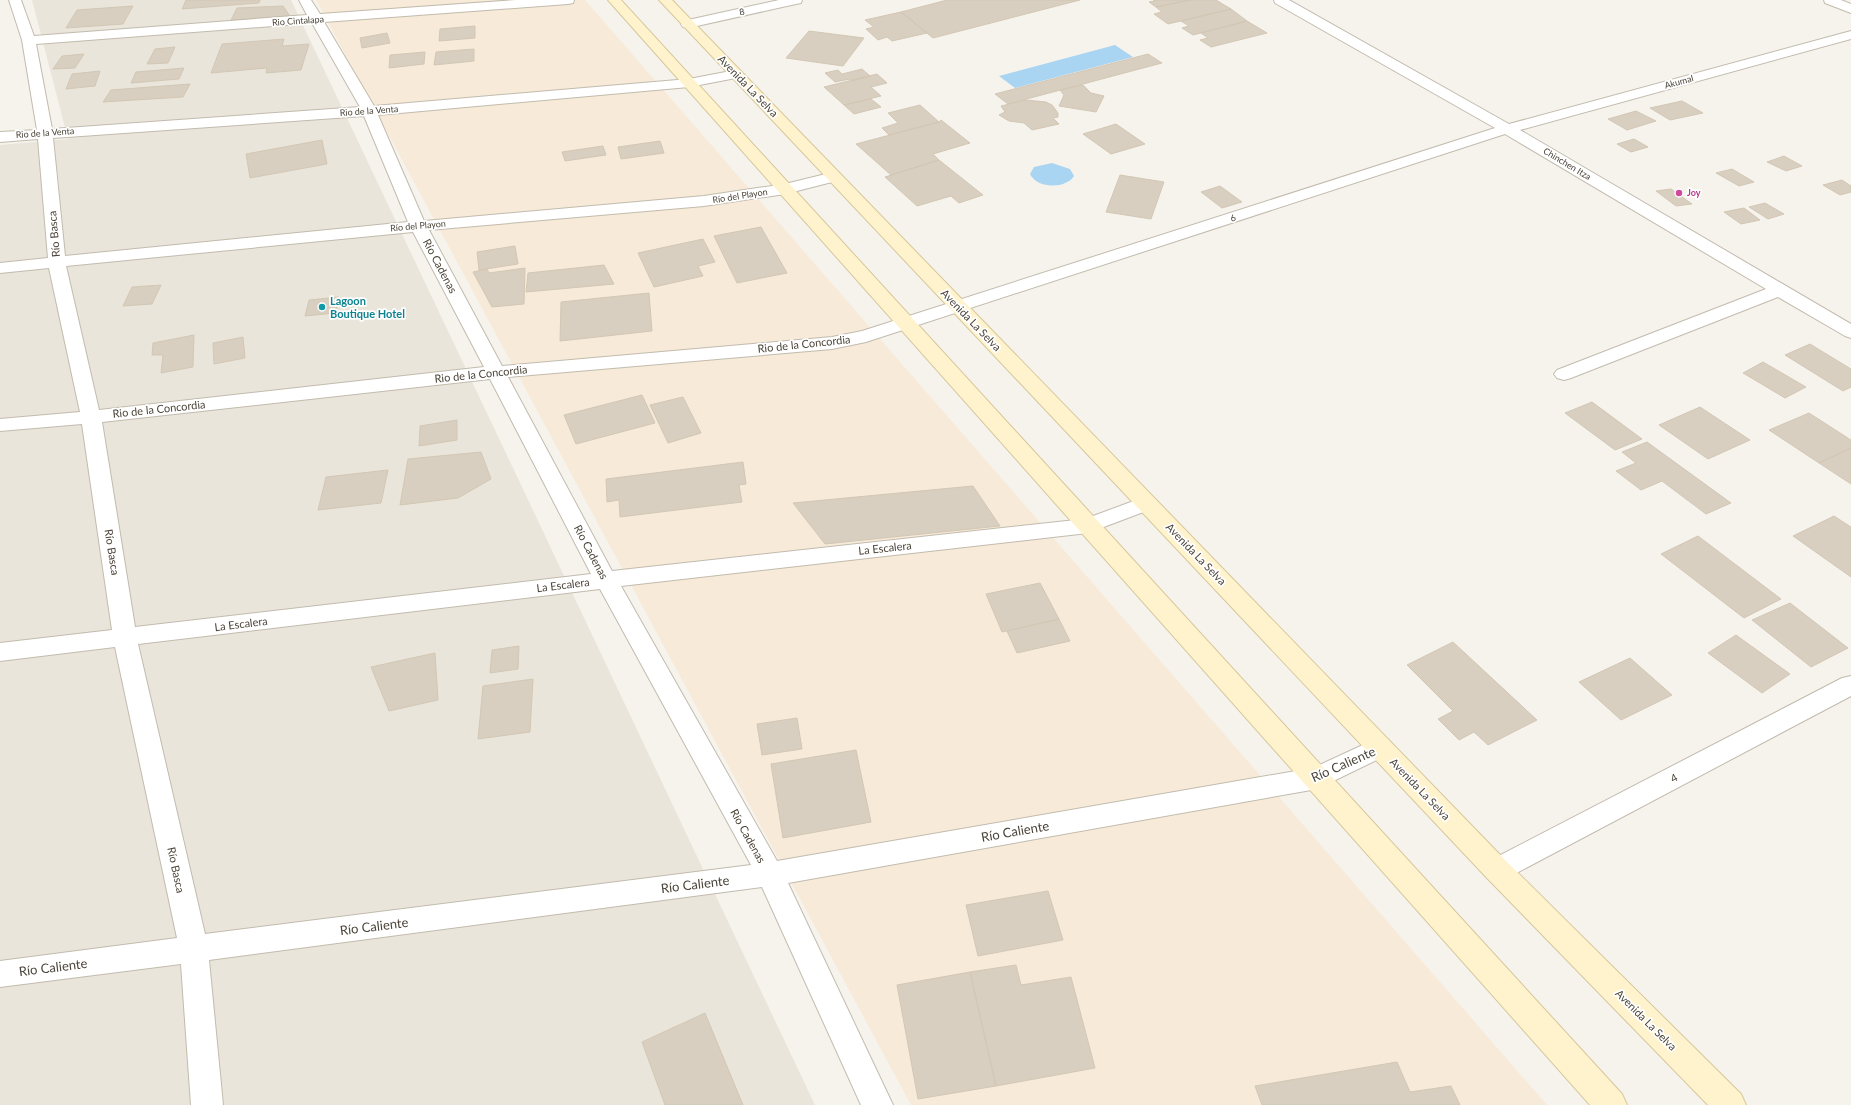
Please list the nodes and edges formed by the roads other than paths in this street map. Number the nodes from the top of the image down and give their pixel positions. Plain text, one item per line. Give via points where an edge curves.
1 (15, 0) edge
2 (305, 0) edge
3 (568, 0) edge
4 (614, 0) edge
5 (665, 0) edge
6 (796, 0) edge
7 (1280, 0) edge
8 (1830, 0) edge
9 (1851, 8) edge
10 (316, 20) junction
11 (688, 24) junction
12 (1851, 35) edge
13 (29, 40) junction
14 (736, 74) junction
15 (689, 83) junction
16 (369, 111) junction
17 (1507, 129) junction
18 (45, 133) junction
19 (0, 137) edge
20 (834, 177) junction
21 (785, 189) junction
22 (418, 226) junction
23 (57, 263) junction
24 (0, 268) edge
25 (1779, 290) junction
26 (958, 307) junction
27 (906, 324) junction
28 (1851, 332) edge
29 (496, 372) junction
30 (1564, 374) dead end
31 (91, 416) junction
32 (0, 425) edge
33 (1147, 503) junction
34 (1088, 526) junction
35 (606, 580) junction
36 (125, 638) junction
37 (0, 652) edge
38 (1851, 685) edge
39 (1380, 747) junction
40 (1317, 778) junction
41 (1497, 870) junction
42 (770, 874) junction
43 (194, 949) junction
44 (0, 974) edge
45 (207, 1105) edge
46 (877, 1105) edge
47 (1611, 1105) edge
48 (1730, 1105) edge

1 - 13 street, Río Basca
2 - 10 street, Río Cadenas
3 - 10 street, Rio Cintalapa
4 - 15 street
5 - 11 street, Avenida La Selva
6 - 11 street, 8
7 - 17 street, Chinchen Itza
8 - 9 street
10 - 13 street, Rio Cintalapa
10 - 16 street, Río Cadenas
11 - 14 street, Avenida La Selva
12 - 17 street, Akumal
13 - 18 street, Río Basca
14 - 15 street, Rio de la Venta
14 - 20 street, Avenida La Selva
15 - 16 street, Rio de la Venta
15 - 21 street
16 - 18 street, Rio de la Venta
16 - 22 street, Río Cadenas
17 - 25 street, Chinchen Itza
17 - 26 street, 6
18 - 19 street, Rio de la Venta
18 - 23 street, Río Basca
20 - 21 street, Río del Playon
20 - 26 street, Avenida La Selva
21 - 22 street, Río del Playon via 704,202
21 - 27 street
22 - 23 street, Río del Playon
22 - 29 street, Río Cadenas
23 - 24 street, Río del Playon
23 - 31 street, Río Basca
25 - 28 street, Chinchen Itza
25 - 30 street
26 - 27 street, Rio de la Concordia
26 - 33 street, Avenida La Selva
27 - 29 street, Rio de la Concordia via 832,343
27 - 34 street
29 - 31 street, Rio de la Concordia
29 - 35 street, Río Cadenas
31 - 32 street, Rio de la Concordia
31 - 36 street, Río Basca
33 - 34 street, La Escalera
33 - 39 street, Avenida La Selva
34 - 35 street, La Escalera
34 - 40 street
35 - 36 street, La Escalera
35 - 42 street, Río Cadenas
36 - 37 street, La Escalera
36 - 43 street, Río Basca
38 - 41 street, 4
39 - 40 street, Río Caliente
39 - 41 street, Avenida La Selva
40 - 42 street, Río Caliente
40 - 47 street
41 - 48 street, Avenida La Selva
42 - 43 street, Río Caliente
42 - 46 street, Río Cadenas
43 - 44 street, Río Caliente
43 - 45 street, Río Basca

